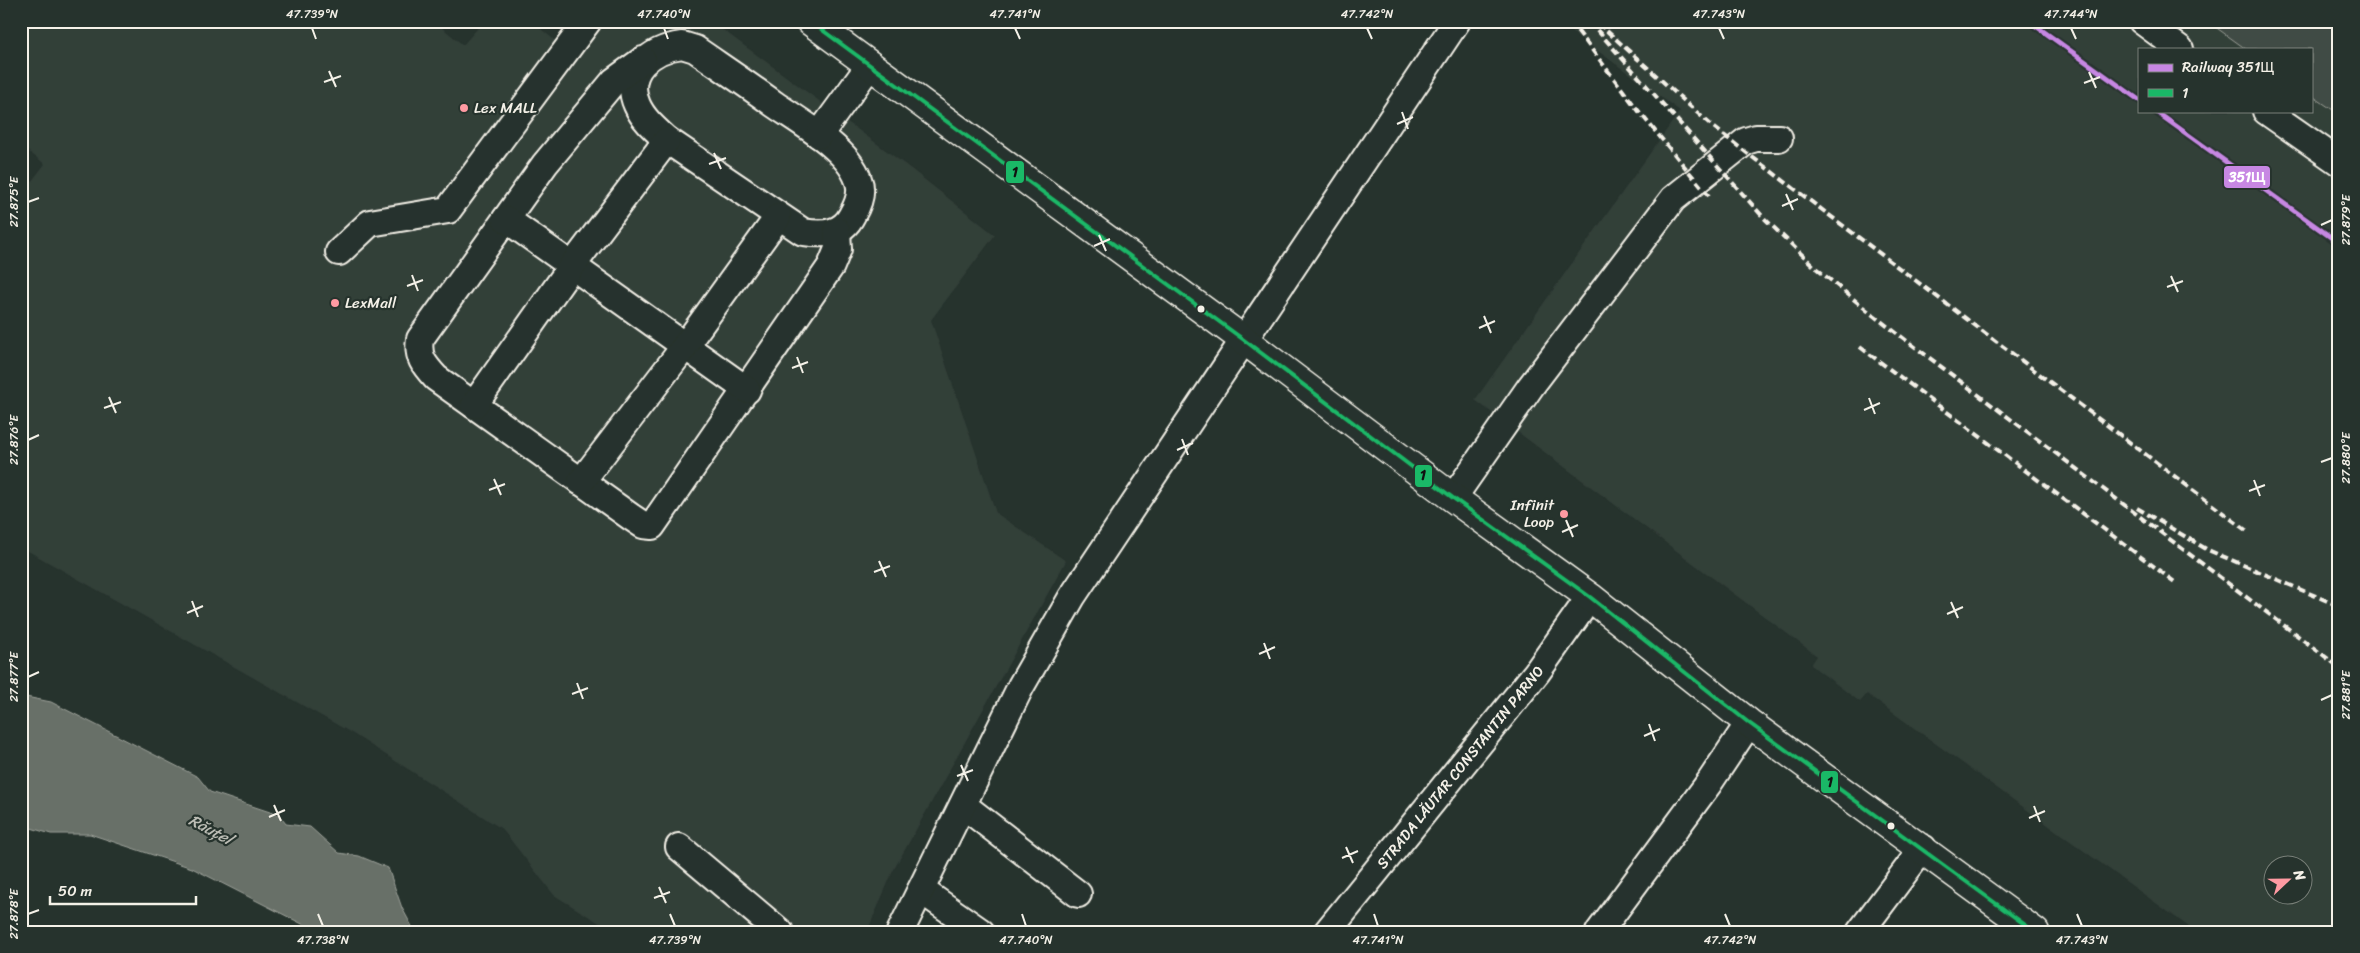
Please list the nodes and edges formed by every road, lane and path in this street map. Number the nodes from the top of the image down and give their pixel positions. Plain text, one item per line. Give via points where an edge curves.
1 (588, 21) edge
2 (810, 21) edge
3 (1457, 21) edge
4 (2142, 21) edge
5 (2179, 48) edge
6 (643, 60) junction
7 (870, 65) junction
8 (2267, 112) edge
9 (819, 135) junction
10 (1779, 138) dead end
11 (667, 140) junction
12 (2339, 162) edge
13 (778, 217) junction
14 (506, 219) junction
15 (837, 231) junction
16 (339, 252) dead end
17 (572, 266) junction
18 (1244, 340) junction
19 (685, 346) junction
20 (747, 390) junction
21 (474, 405) junction
22 (581, 482) junction
23 (1453, 498) junction
24 (1590, 598) junction
25 (1749, 722) junction
26 (963, 805) junction
27 (679, 847) dead end
28 (1923, 848) junction
29 (921, 890) junction
30 (1078, 894) dead end
31 (780, 932) edge
32 (900, 932) edge
33 (981, 932) edge
34 (1327, 932) edge
35 (1599, 932) edge
36 (1860, 932) edge
37 (2035, 932) edge

1 - 16 street via 448,210 370,223
2 - 7 main road
3 - 18 street
4 - 5 street
6 - 9 street via 673,46 695,49
6 - 11 street via 633,84 636,104 647,122
6 - 14 street via 614,81 545,164
7 - 9 street
7 - 18 main road
8 - 12 street
9 - 15 street via 852,166 859,181 858,204 848,223
10 - 23 street via 1746,141 1673,199 1531,386
11 - 13 street
11 - 17 street
13 - 15 street via 803,232 821,235
13 - 19 street
14 - 17 street
14 - 21 street via 420,339 418,349 422,362 436,378
15 - 20 street via 838,249 831,266
17 - 19 street
17 - 21 street
18 - 23 main road
18 - 26 street via 1072,597 1021,686
19 - 20 street
19 - 22 street
20 - 22 street via 652,526 643,525
21 - 22 street
23 - 24 main road
24 - 25 main road
24 - 34 street, STRADA LĂUTAR CONSTANTIN PARNO via 1537,672
25 - 28 main road
25 - 35 street via 1709,783
26 - 29 street
26 - 30 street
27 - 31 street
28 - 36 street
28 - 37 main road
29 - 32 street
29 - 33 street

